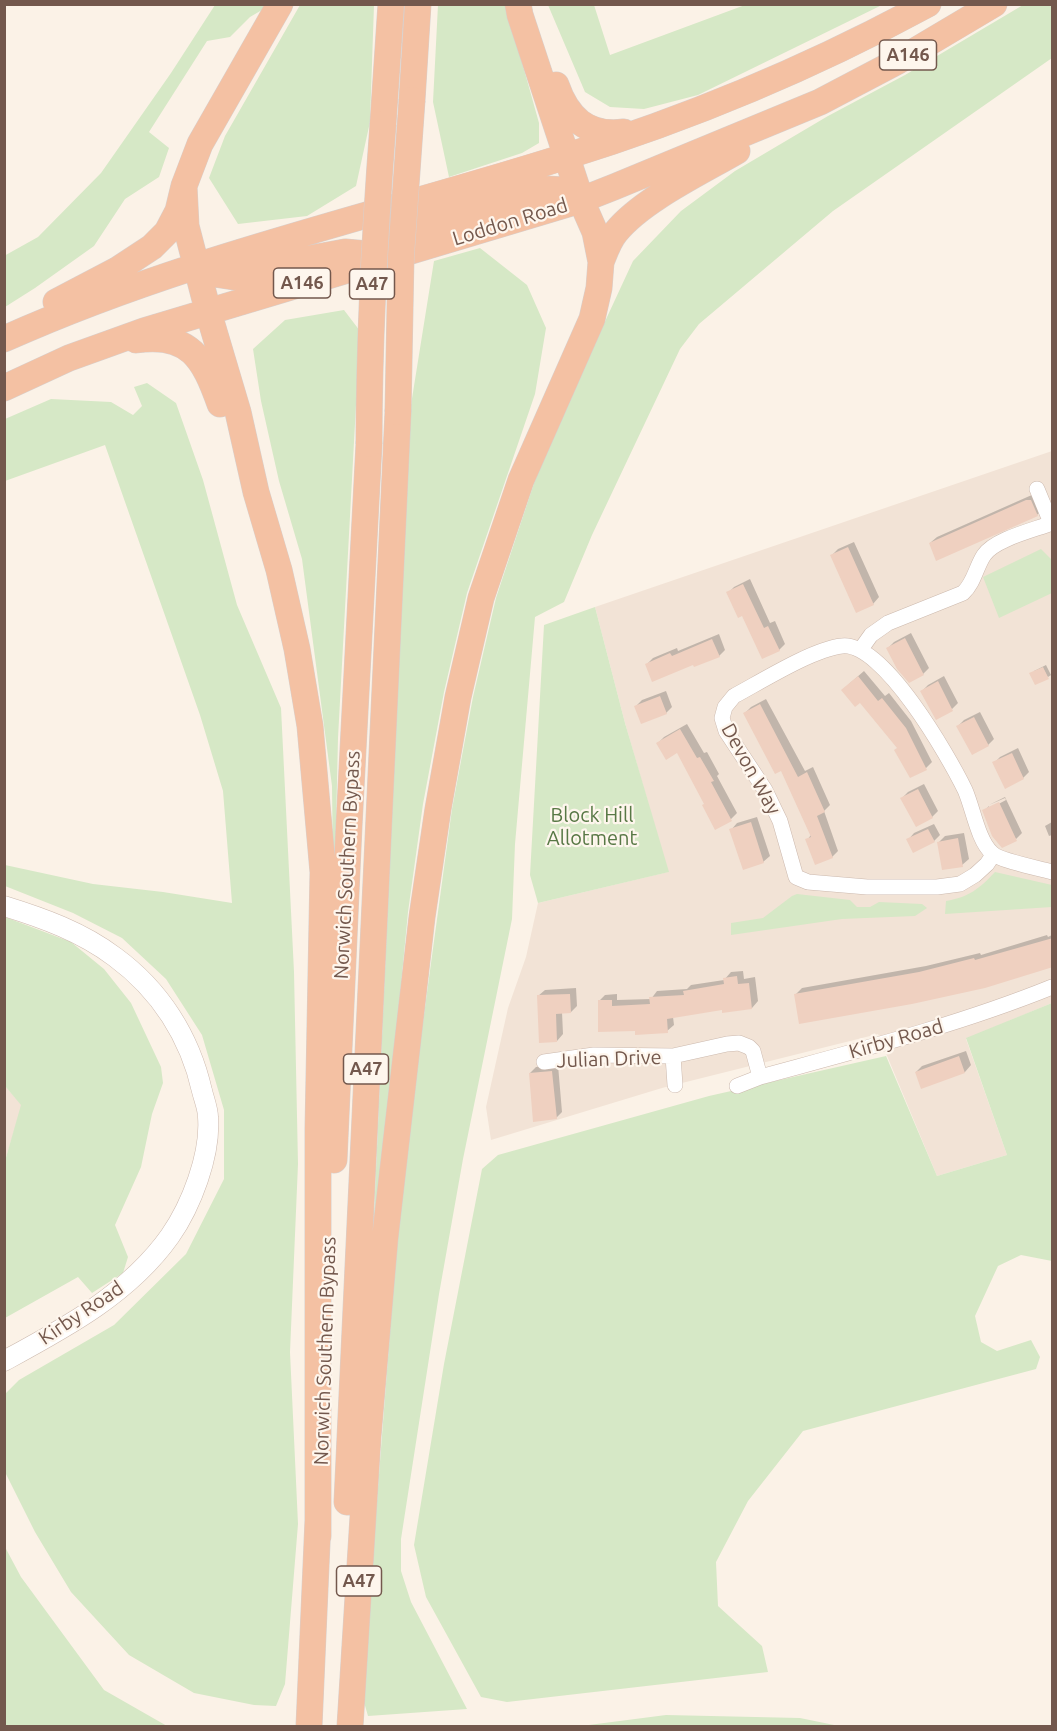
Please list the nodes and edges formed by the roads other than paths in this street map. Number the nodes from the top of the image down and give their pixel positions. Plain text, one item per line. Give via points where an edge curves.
1 (280, 4) edge
2 (391, 4) edge
3 (418, 4) edge
4 (518, 4) edge
5 (530, 4) edge
6 (928, 4) edge
7 (994, 4) edge
8 (820, 102) junction
9 (646, 128) junction
10 (566, 156) junction
11 (184, 186) junction
12 (581, 200) junction
13 (290, 237) junction
14 (396, 256) junction
15 (602, 262) junction
16 (196, 266) junction
17 (208, 311) junction
18 (4, 326) edge
19 (4, 339) edge
20 (69, 358) junction
21 (4, 388) edge
22 (1037, 489) dead end
23 (256, 492) junction
24 (1052, 523) edge
25 (861, 649) junction
26 (993, 855) junction
27 (1053, 872) edge
28 (4, 906) edge
29 (1053, 987) edge
30 (673, 1056) junction
31 (544, 1062) dead end
32 (760, 1077) junction
33 (675, 1085) dead end
34 (737, 1086) dead end
35 (4, 1361) edge
36 (318, 1536) junction
37 (309, 1726) edge
38 (337, 1726) edge
39 (350, 1726) edge

1 - 11 highway, A47 via 200,144
2 - 36 highway, Norwich Southern Bypass / A47, bridge via 370,326 369,444
3 - 38 highway, Norwich Southern Bypass / A47, bridge via 401,256 398,412
4 - 10 highway, A47
5 - 9 highway via 560,96 572,116 597,131 615,133
6 - 9 highway, A146 via 750,90
7 - 8 highway, Loddon Road / A146 via 898,62
8 - 12 highway, Loddon Road / A146
8 - 15 highway, A47 via 634,215 615,233
9 - 10 highway, A146
10 - 12 highway, A47
10 - 13 highway, A146
11 - 16 highway, A47 via 186,226
11 - 18 highway, A47 via 173,221 152,247 75,293
12 - 13 highway via 565,190 545,189 416,225
12 - 14 highway, Loddon Road / A146
12 - 15 highway, A47
13 - 16 highway, A146
14 - 16 highway, A47 via 345,252 234,277 220,277
14 - 17 highway, Loddon Road / A146
15 - 39 highway, A47 via 592,319 521,480 481,598 438,809 385,1238
16 - 17 highway, A47
16 - 19 highway, A146
17 - 20 highway, Loddon Road / A146
17 - 23 highway, A47 via 238,412
20 - 21 highway, Loddon Road / A146
20 - 23 highway, A47 via 138,340 164,339 188,349 209,375
22 - 24 street
23 - 36 highway, A47 via 297,649 310,726 323,872 318,1129
24 - 25 street via 991,549 963,593 888,623 871,635
25 - 26 street via 903,690 924,720 952,764
25 - 26 street, Devon Way via 844,645 822,651 734,696 725,707 722,718 726,731 765,790 780,821 796,877 808,882 867,887 937,887 960,884 975,875
26 - 27 street
28 - 35 street, Kirby Road via 75,932 115,957 147,984 170,1011 187,1044 208,1118 198,1183 168,1238 129,1281 95,1308
29 - 32 street, Kirby Road via 916,1035
30 - 31 street, Julian Drive via 594,1055
30 - 32 street, Julian Drive via 744,1044 753,1051
30 - 33 street, Julian Drive
32 - 34 street, Kirby Road
36 - 37 highway, Norwich Southern Bypass / A47

